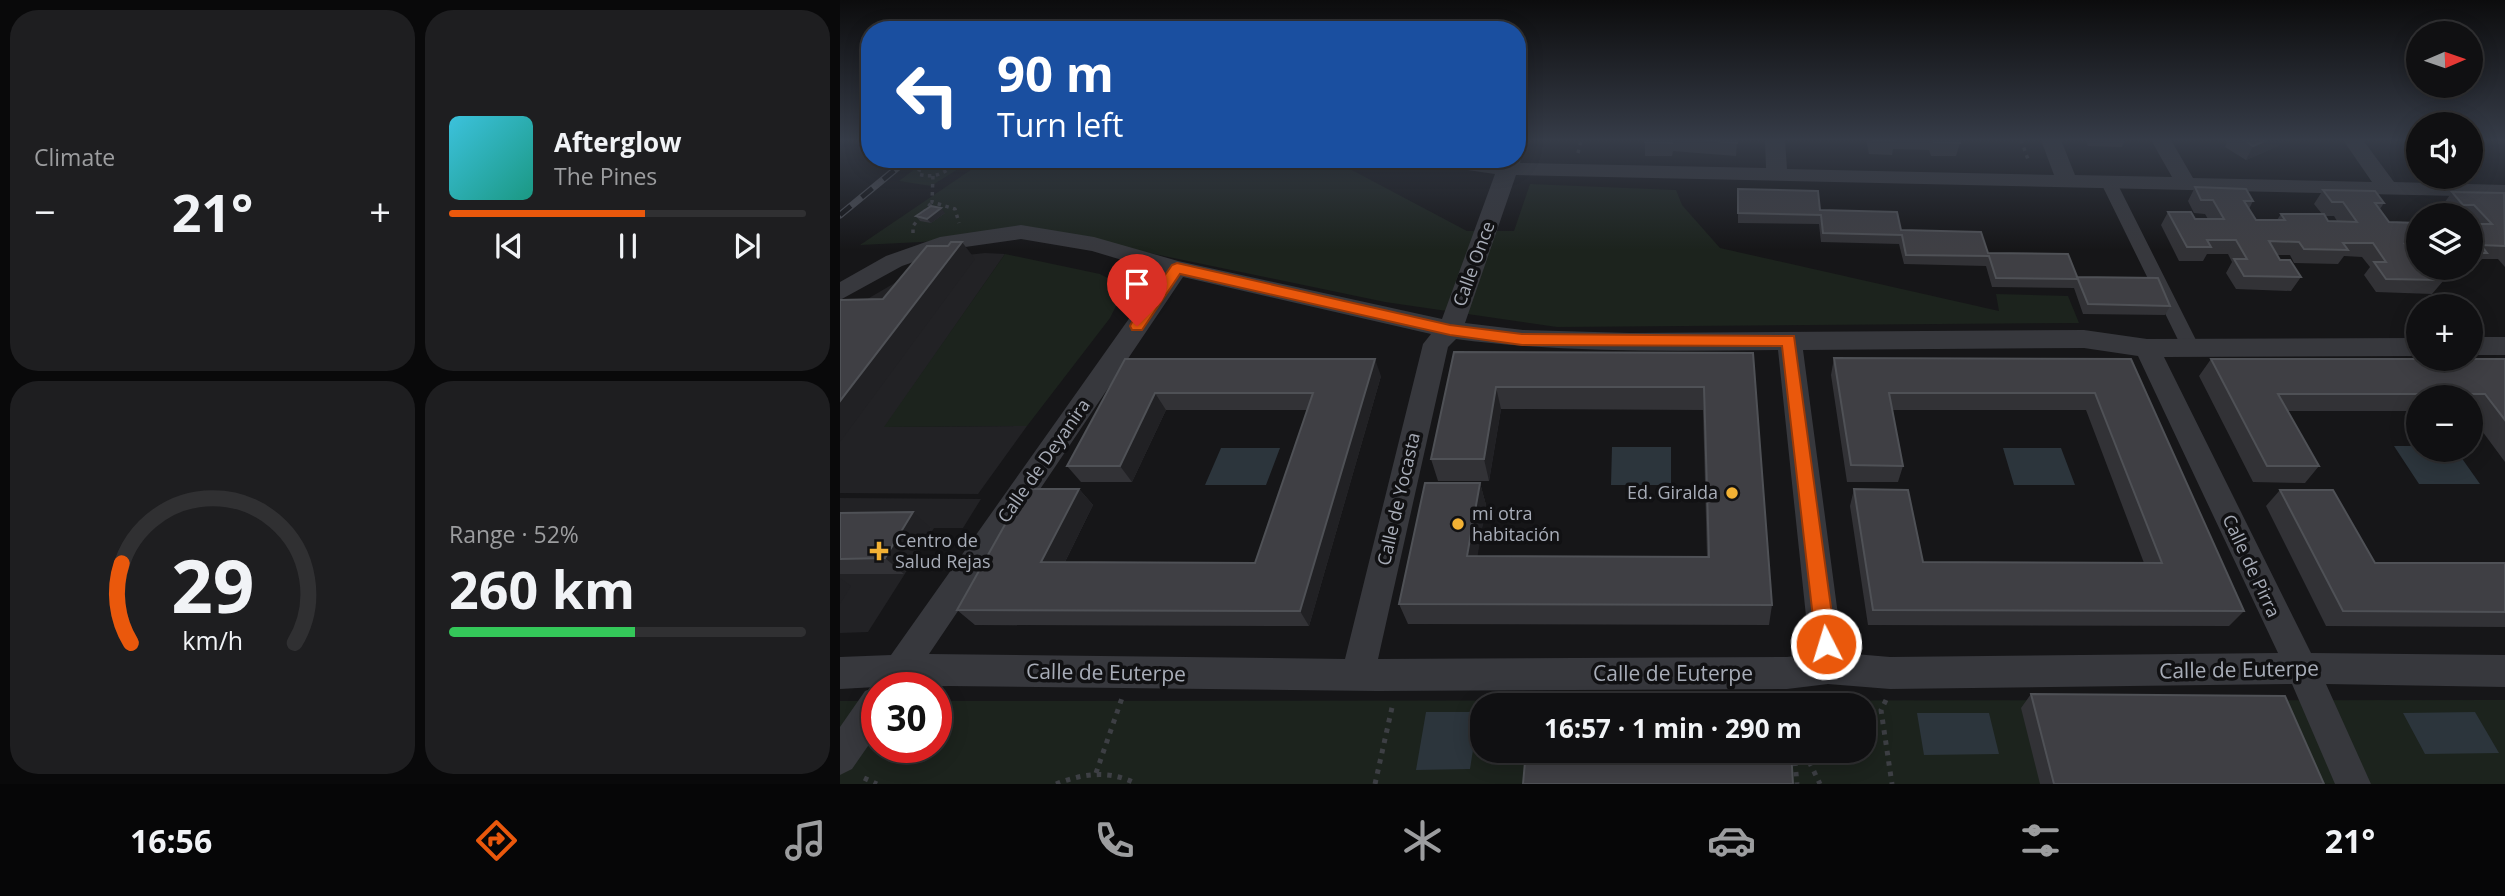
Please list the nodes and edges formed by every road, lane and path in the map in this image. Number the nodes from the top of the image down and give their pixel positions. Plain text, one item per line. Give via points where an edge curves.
1 (933, 176) edge
2 (1505, 177) edge
3 (1854, 177) edge
4 (2065, 177) edge
5 (2182, 177) edge
6 (2379, 177) edge
7 (2067, 181) junction
8 (2109, 183) junction
9 (2186, 184) junction
10 (2388, 189) junction
11 (2505, 191) edge
12 (932, 202) junction
13 (959, 230) dead end
14 (912, 243) dead end
15 (1177, 268) junction
16 (840, 292) edge
17 (1450, 330) junction
18 (1789, 340) junction
19 (2406, 346) edge
20 (2483, 347) edge
21 (2147, 348) junction
22 (2191, 348) junction
23 (2503, 348) edge
24 (1828, 668) junction
25 (2302, 669) junction
26 (2505, 671) edge
27 (897, 672) edge
28 (840, 673) edge
29 (1131, 674) junction
30 (1358, 674) junction
31 (861, 675) edge
32 (1399, 676) junction
33 (952, 677) edge
34 (1890, 692) dead end
35 (861, 744) edge
36 (1796, 763) edge
37 (1810, 763) edge
38 (852, 767) edge
39 (1096, 773) junction
40 (877, 784) edge
41 (1056, 784) edge
42 (1137, 784) edge
43 (1375, 784) edge
44 (1797, 784) edge
45 (1820, 784) edge
46 (1892, 784) edge
47 (2353, 784) edge

1 - 12 path
2 - 17 street, Calle Once
3 - 7 street
4 - 7 street
5 - 9 street
6 - 10 street
7 - 8 street
8 - 9 street
8 - 22 street
9 - 10 street
10 - 11 street
12 - 13 path via 955,209
12 - 14 path via 913,226
15 - 16 street via 1094,244 1021,232 948,242 894,261
15 - 17 street
15 - 27 street, Calle de Deyanira
17 - 18 street via 1522,340
17 - 30 street, Calle de Yocasta via 1436,344
18 - 21 street via 2084,340
18 - 24 street
19 - 22 street
20 - 23 street
21 - 22 street
21 - 25 street, Calle de Pirra
24 - 25 street, Calle de Euterpe via 1890,673
24 - 32 street, Calle de Euterpe via 1787,673
25 - 26 street, Calle de Euterpe
25 - 47 street, Calle de Pirra
28 - 31 street, Calle de Euterpe
29 - 30 street, Calle de Euterpe
29 - 33 street, Calle de Euterpe
29 - 39 path
30 - 32 street, Calle de Euterpe
32 - 43 path
34 - 46 path via 1881,710
35 - 38 street
36 - 44 path
37 - 45 path
38 - 40 path
39 - 41 path
39 - 42 path via 1124,776

